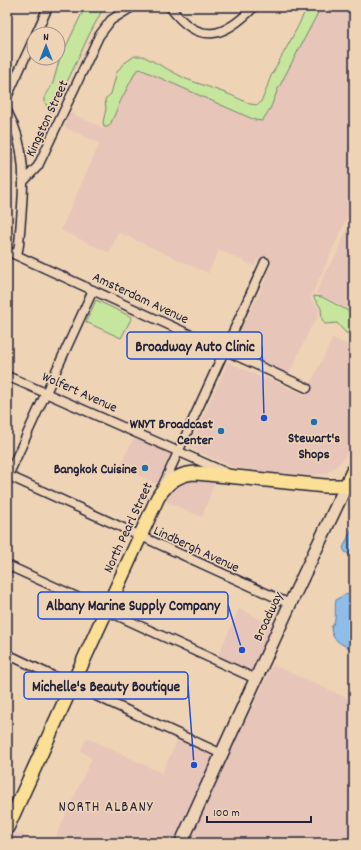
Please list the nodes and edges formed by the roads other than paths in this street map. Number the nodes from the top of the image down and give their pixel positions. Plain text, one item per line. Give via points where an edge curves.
1 (48, 7) edge
2 (132, 7) edge
3 (170, 7) edge
4 (254, 7) edge
5 (40, 26) edge
6 (26, 55) edge
7 (7, 97) edge
8 (7, 111) edge
9 (23, 182) junction
10 (7, 251) edge
11 (17, 255) junction
12 (265, 262) dead end
13 (93, 290) junction
14 (225, 350) junction
15 (7, 376) edge
16 (307, 388) dead end
17 (45, 393) junction
18 (178, 452) junction
19 (354, 469) edge
20 (7, 476) edge
21 (237, 477) junction
22 (346, 486) junction
23 (158, 497) junction
24 (140, 536) junction
25 (7, 565) edge
26 (290, 604) junction
27 (106, 610) junction
28 (7, 654) edge
29 (256, 679) junction
30 (72, 685) junction
31 (222, 754) junction
32 (7, 828) edge
33 (181, 843) edge

1 - 5 street
2 - 9 street, Kingston Street via 111,20 99,36 40,161
3 - 4 street via 187,26 208,33 222,32 233,26
6 - 7 street
8 - 9 street via 20,143 24,168
9 - 11 street
10 - 11 street, Amsterdam Avenue
11 - 13 street, Amsterdam Avenue
12 - 14 street, North Pearl Street
13 - 14 street, Amsterdam Avenue
13 - 17 street
14 - 16 street, Amsterdam Avenue
14 - 18 street, North Pearl Street
15 - 17 street, Wolfert Avenue
17 - 18 street, Wolfert Avenue
17 - 20 street
18 - 21 street, Wolfert Avenue
18 - 23 street, North Pearl Street
19 - 22 main road, Broadway
20 - 24 street, Lindbergh Avenue
21 - 22 main road, Wolfert Avenue
21 - 23 main road via 206,473 187,474 173,480
22 - 26 street, Broadway
23 - 24 main road, North Pearl Street
24 - 26 street, Lindbergh Avenue
24 - 27 main road, North Pearl Street
25 - 27 street
26 - 29 street, Broadway
27 - 29 street
27 - 30 main road, North Pearl Street
28 - 30 street
29 - 31 street, Broadway
30 - 31 street
30 - 32 main road, North Pearl Street
31 - 33 street, Broadway

